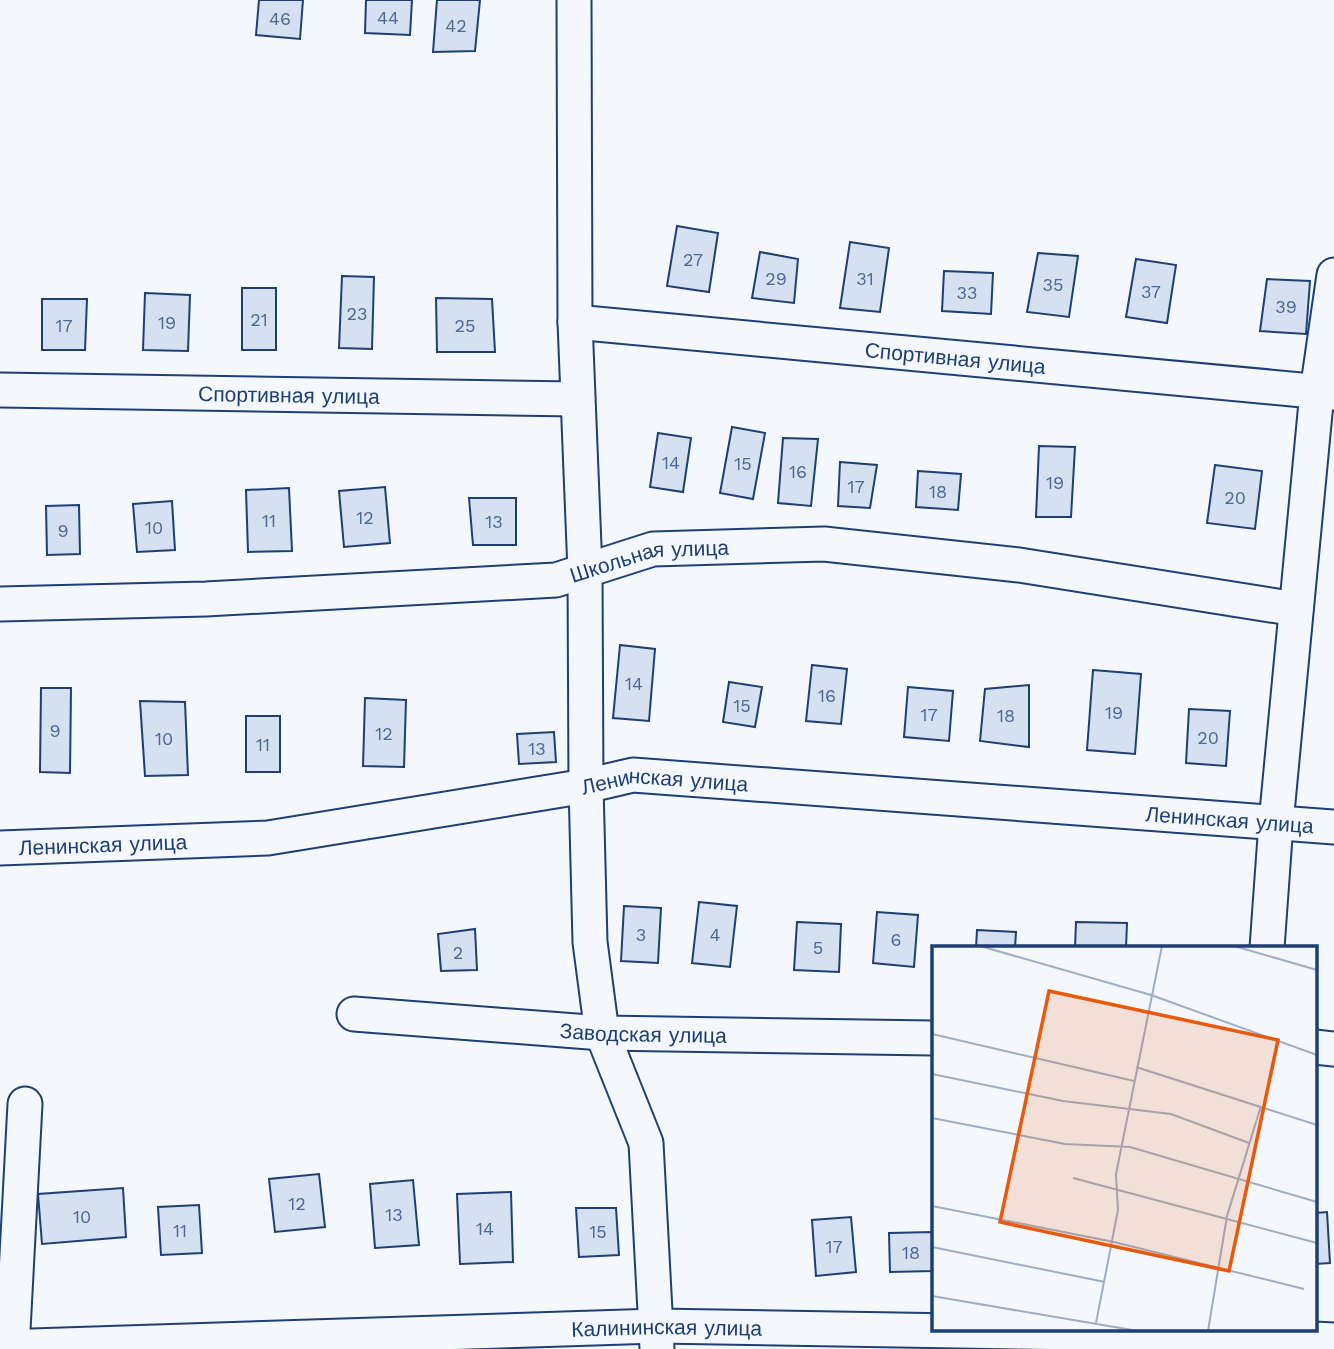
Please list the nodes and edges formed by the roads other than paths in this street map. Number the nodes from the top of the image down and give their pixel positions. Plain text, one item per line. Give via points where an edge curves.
1 (574, 0) edge
2 (1334, 275) edge
3 (575, 322) junction
4 (0, 390) edge
5 (1326, 392) edge
6 (576, 400) junction
7 (585, 571) junction
8 (0, 604) edge
9 (1296, 609) junction
10 (586, 786) junction
11 (1276, 823) junction
12 (1334, 827) edge
13 (0, 848) edge
14 (1267, 946) edge
15 (354, 1014) dead end
16 (602, 1033) junction
17 (932, 1038) edge
18 (1316, 1047) edge
19 (1334, 1049) edge
20 (24, 1104) dead end
21 (657, 1337) edge
22 (1262, 1338) edge
23 (1334, 1339) edge
24 (8, 1348) edge

1 - 3 street
2 - 5 street
3 - 5 street, Спортивная улица
3 - 6 street
4 - 6 street, Спортивная улица
5 - 9 street
6 - 7 street
7 - 8 street, Школьная улица via 556,580 516,583
7 - 9 street, Школьная улица via 653,549 824,544 1019,565
7 - 10 street
9 - 11 street
10 - 11 street, Ленинская улица via 633,775
10 - 13 street, Ленинская улица via 268,838
10 - 16 street via 590,942
11 - 12 street, Ленинская улица
11 - 14 street
15 - 16 street, Заводская улица
16 - 17 street, Заводская улица
16 - 21 street via 646,1143
18 - 19 street
20 - 24 street
21 - 22 street, Калининская улица
21 - 24 street, Калининская улица
22 - 23 street, Калининская улица

